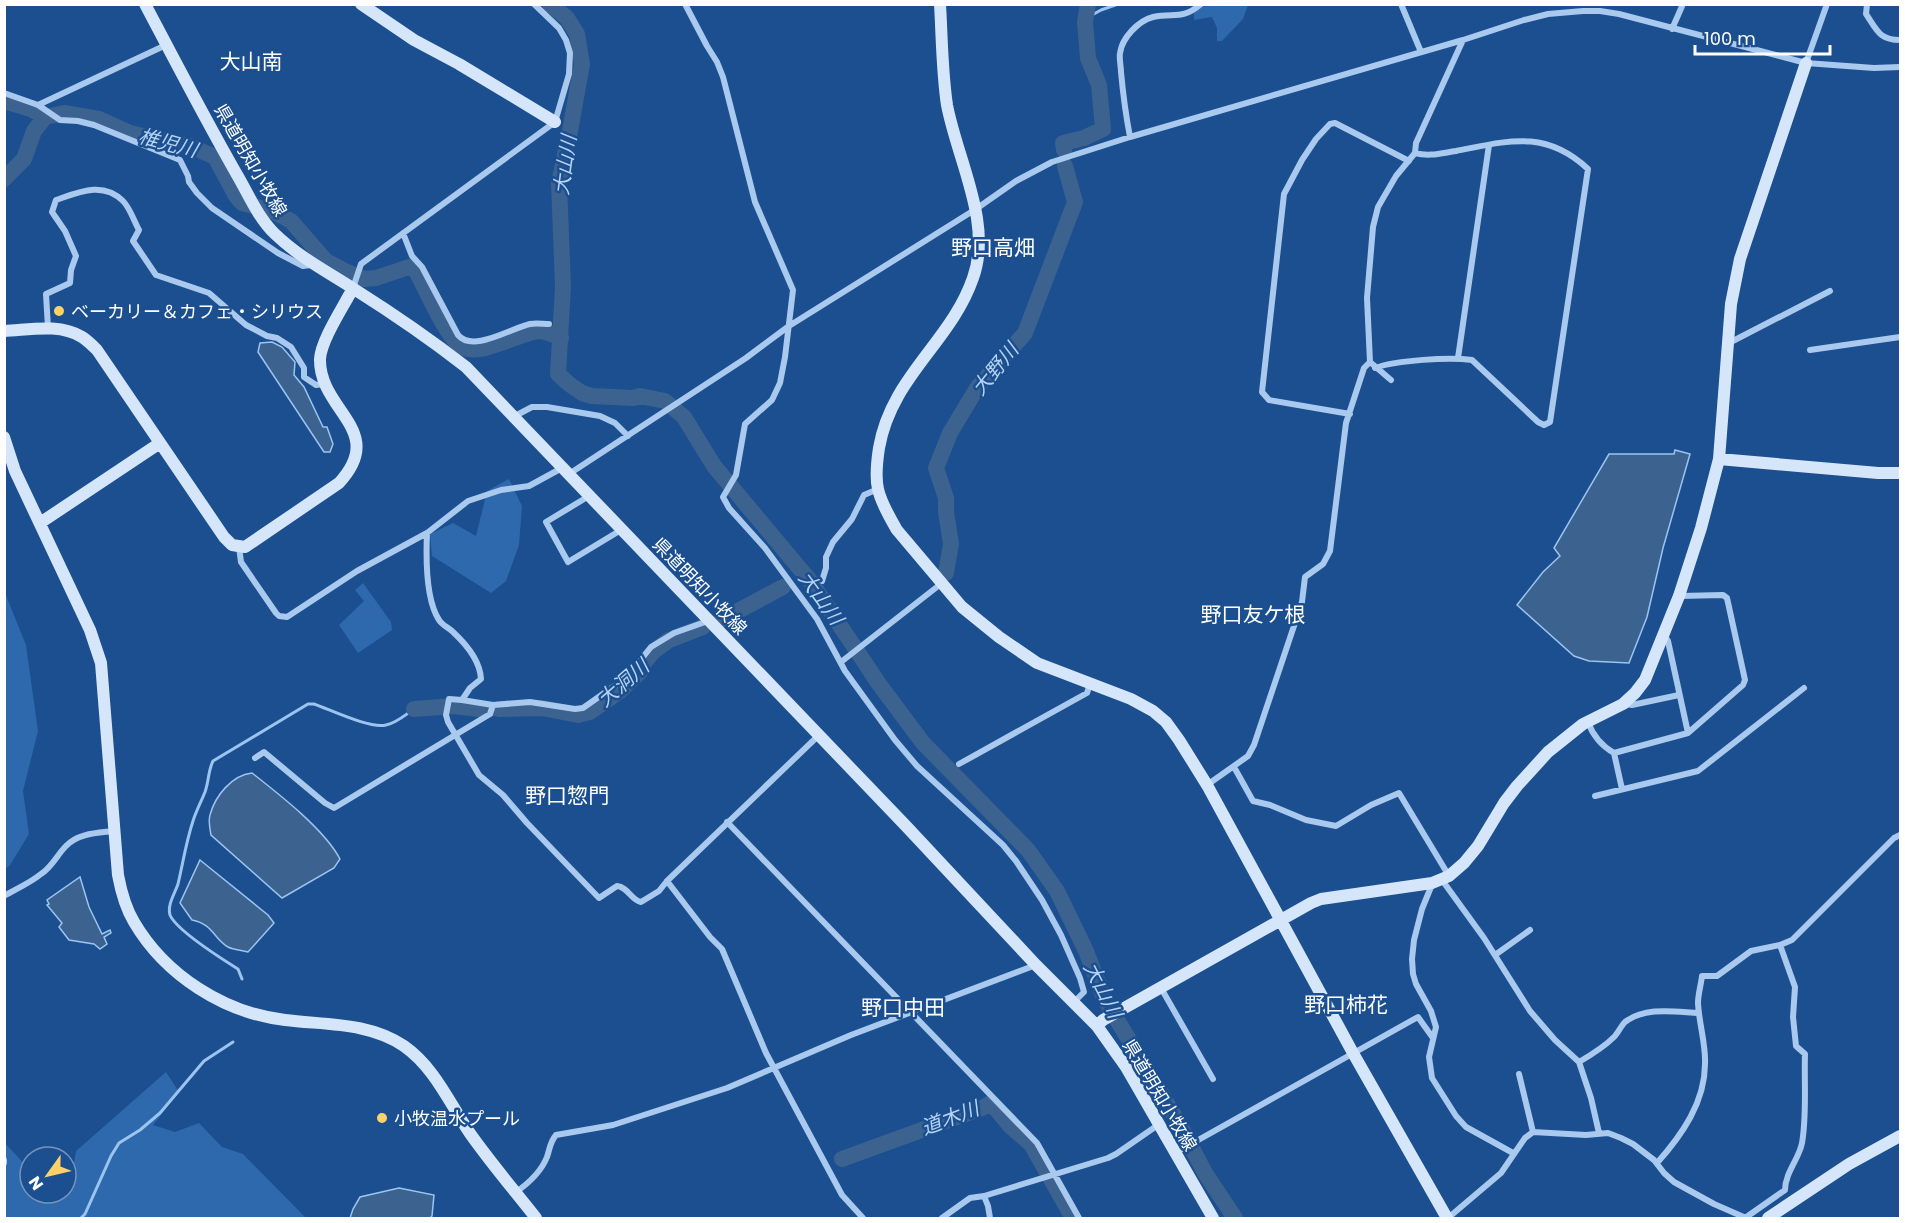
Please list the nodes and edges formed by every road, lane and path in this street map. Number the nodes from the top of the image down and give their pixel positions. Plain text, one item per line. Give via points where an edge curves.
1 (145, 4) edge
2 (361, 4) edge
3 (534, 4) edge
4 (685, 4) edge
5 (940, 4) edge
6 (1201, 4) edge
7 (1401, 4) edge
8 (1683, 4) edge
9 (1827, 4) edge
10 (1867, 4) edge
11 (1672, 29) junction
12 (1462, 40) junction
13 (1900, 40) edge
14 (166, 45) junction
15 (1421, 52) junction
16 (1806, 63) junction
17 (1900, 67) edge
18 (4, 93) edge
19 (38, 105) junction
20 (555, 122) junction
21 (1130, 137) junction
22 (1489, 145) junction
23 (1415, 153) junction
24 (1409, 161) junction
25 (976, 209) junction
26 (403, 232) junction
27 (313, 265) junction
28 (354, 285) junction
29 (1830, 291) dead end
30 (549, 324) dead end
31 (789, 326) junction
32 (48, 329) junction
33 (4, 330) edge
34 (1900, 337) edge
35 (1729, 343) junction
36 (1810, 350) dead end
37 (1458, 358) junction
38 (1373, 365) junction
39 (1391, 380) dead end
40 (324, 384) junction
41 (1350, 414) junction
42 (513, 417) junction
43 (628, 435) junction
44 (4, 437) edge
45 (160, 443) junction
46 (1719, 459) junction
47 (566, 471) junction
48 (1900, 473) edge
49 (878, 489) junction
50 (589, 496) junction
51 (40, 522) junction
52 (621, 530) junction
53 (427, 533) junction
54 (239, 547) junction
55 (822, 581) dead end
56 (942, 583) junction
57 (1679, 596) junction
58 (708, 621) junction
59 (1664, 634) junction
60 (843, 660) junction
61 (1090, 684) junction
62 (1804, 688) dead end
63 (1679, 695) junction
64 (462, 700) junction
65 (1623, 704) junction
66 (493, 705) junction
67 (1588, 722) junction
68 (1688, 733) junction
69 (455, 734) junction
70 (818, 736) junction
71 (1614, 753) junction
72 (255, 758) dead end
73 (959, 764) dead end
74 (1234, 767) junction
75 (1207, 785) junction
76 (1622, 789) junction
77 (1594, 796) dead end
78 (727, 822) junction
79 (115, 831) junction
80 (1900, 835) edge
81 (1442, 879) junction
82 (667, 881) junction
83 (4, 896) edge
84 (1281, 918) junction
85 (1530, 930) dead end
86 (1780, 945) junction
87 (1495, 955) junction
88 (1036, 965) junction
89 (1156, 990) junction
90 (1074, 1002) junction
91 (911, 1013) junction
92 (1699, 1013) junction
93 (1100, 1023) junction
94 (1433, 1038) junction
95 (1353, 1053) junction
96 (1579, 1062) junction
97 (774, 1066) junction
98 (1519, 1074) dead end
99 (1213, 1079) dead end
100 (1158, 1125) junction
101 (1533, 1132) junction
102 (1599, 1133) junction
103 (1900, 1136) edge
104 (1177, 1152) junction
105 (1514, 1153) junction
106 (1658, 1162) junction
107 (1055, 1174) junction
108 (516, 1192) junction
109 (984, 1196) junction
110 (536, 1218) edge
111 (863, 1218) edge
112 (942, 1218) edge
113 (990, 1218) edge
114 (1079, 1218) edge
115 (1213, 1218) edge
116 (1448, 1218) edge
117 (1746, 1218) edge
118 (1768, 1218) edge

1 - 14 street, 県道明知小牧線
2 - 20 street via 414,40
3 - 20 street via 559,28 570,53 569,74
4 - 31 street via 723,77 755,202 793,290
5 - 25 street via 947,104
6 - 21 street via 1181,16 1151,17 1136,25 1126,39 1120,52
7 - 15 street
8 - 11 street
9 - 16 street
10 - 13 street via 1866,14 1880,35
11 - 12 street via 1600,11 1583,11 1548,14
11 - 16 street
12 - 15 street
12 - 23 street
14 - 19 street
14 - 27 street, 県道明知小牧線 via 259,214 273,233
15 - 21 street
16 - 17 street
16 - 35 street via 1740,259 1731,304
18 - 19 street
19 - 27 street via 60,120 94,125 180,160 196,193 212,207 278,253 303,266
20 - 26 street
21 - 25 street via 1052,162
22 - 23 street via 1426,156
22 - 37 street
22 - 37 street via 1529,140 1545,143 1588,168 1550,422 1538,422 1472,360
23 - 24 street
24 - 38 street via 1387,190 1373,227 1367,298
24 - 41 street via 1335,123 1330,124 1302,160 1284,194 1262,392 1269,400
25 - 31 street
25 - 49 street via 979,233 974,276 959,309 889,410 877,460
26 - 28 street via 361,264
26 - 30 street via 412,256 463,340 473,343 531,324
27 - 28 street, 県道明知小牧線
28 - 40 street via 324,344 320,359
28 - 42 street, 県道明知小牧線 via 466,367
29 - 35 street
31 - 43 street
31 - 60 street via 780,383 772,400 745,424 734,479 723,497 765,548
32 - 33 street
32 - 40 street via 46,294 69,283 76,256 51,212 56,200 94,189 109,192 124,202 139,230 133,241 156,275 209,293 246,325 291,347 304,368 304,377 316,385
32 - 45 street via 82,337 96,350
34 - 36 street
35 - 46 street
37 - 38 street
38 - 39 street
38 - 41 street via 1364,368
40 - 54 street via 354,431 355,462 339,483 250,544
41 - 74 street via 1330,551 1323,564 1305,577 1302,602 1260,731 1248,756
42 - 43 street via 532,407 557,409 600,416
42 - 47 street, 県道明知小牧線
43 - 47 street
44 - 51 street via 15,471
45 - 51 street
45 - 54 street via 224,537
46 - 48 street
46 - 57 street
47 - 50 street, 県道明知小牧線
47 - 53 street via 529,486 468,501
49 - 55 street via 864,495 852,519 833,542
49 - 56 street via 897,530
50 - 52 street, 県道明知小牧線
50 - 52 street via 546,522 568,562
51 - 79 street via 90,630 100,663
52 - 58 street, 県道明知小牧線
53 - 54 street via 357,571 287,617 276,613 246,571 239,558
53 - 64 street via 428,576 439,621 465,643 481,675
56 - 60 street
56 - 61 street via 983,625 1037,663
57 - 59 street
57 - 68 street via 1727,598 1745,680 1743,686
58 - 66 street via 674,633 651,647 627,677 583,708 530,702
58 - 70 street, 県道明知小牧線
59 - 63 street
59 - 65 street via 1645,680
60 - 90 street via 855,686 895,740 1016,861 1052,918 1080,978 1084,992
61 - 73 street via 1087,693
61 - 75 street via 1131,699 1166,722
62 - 76 street via 1698,771
63 - 65 street
63 - 68 street
64 - 66 street
64 - 69 street via 449,699 446,715
65 - 67 street
66 - 69 street via 490,714
67 - 71 street via 1592,733
67 - 81 street via 1534,765 1504,803 1478,846 1464,863
68 - 71 street
69 - 72 street via 334,808 264,752
69 - 82 street via 479,775 503,795 599,898 617,886 641,902
70 - 78 street
70 - 88 street, 県道明知小牧線
71 - 76 street
74 - 75 street
74 - 81 street via 1253,801 1317,824 1335,826 1399,793
75 - 84 street
76 - 77 street
78 - 82 street
78 - 91 street
79 - 83 street via 75,838 51,866
79 - 108 street via 118,874 127,908 148,942 166,961 209,996 253,1014 363,1028 404,1046 425,1064 469,1132
80 - 86 street via 1792,940
81 - 84 street via 1321,899
81 - 87 street
81 - 94 street via 1422,909 1412,959 1416,984 1436,1027
82 - 97 street via 722,949
84 - 89 street
84 - 95 street
85 - 87 street
86 - 92 street via 1750,951 1717,976 1702,976
86 - 117 street via 1795,987 1792,1017 1796,1046 1805,1054 1802,1146 1785,1181 1785,1190
87 - 96 street via 1530,1011
88 - 90 street, 県道明知小牧線
88 - 91 street
89 - 93 street
89 - 99 street
90 - 93 street, 県道明知小牧線
91 - 97 street
91 - 107 street via 1037,1143
92 - 96 street via 1649,1012 1624,1023 1614,1037
92 - 106 street via 1706,1062 1703,1083 1685,1125
93 - 100 street, 県道明知小牧線
94 - 95 street via 1418,1017
94 - 105 street via 1432,1078 1456,1116 1466,1127
95 - 104 street
95 - 116 street
96 - 102 street
97 - 108 street via 727,1088 613,1125 556,1135 541,1168
97 - 111 street via 842,1195
98 - 101 street
100 - 104 street, 県道明知小牧線
100 - 107 street via 1116,1154
101 - 102 street
101 - 105 street
102 - 106 street via 1633,1143
103 - 118 street via 1854,1160
104 - 115 street, 県道明知小牧線
105 - 116 street via 1501,1173
106 - 117 street via 1674,1182
107 - 109 street
107 - 114 street
108 - 110 street
109 - 112 street via 970,1198
109 - 113 street

